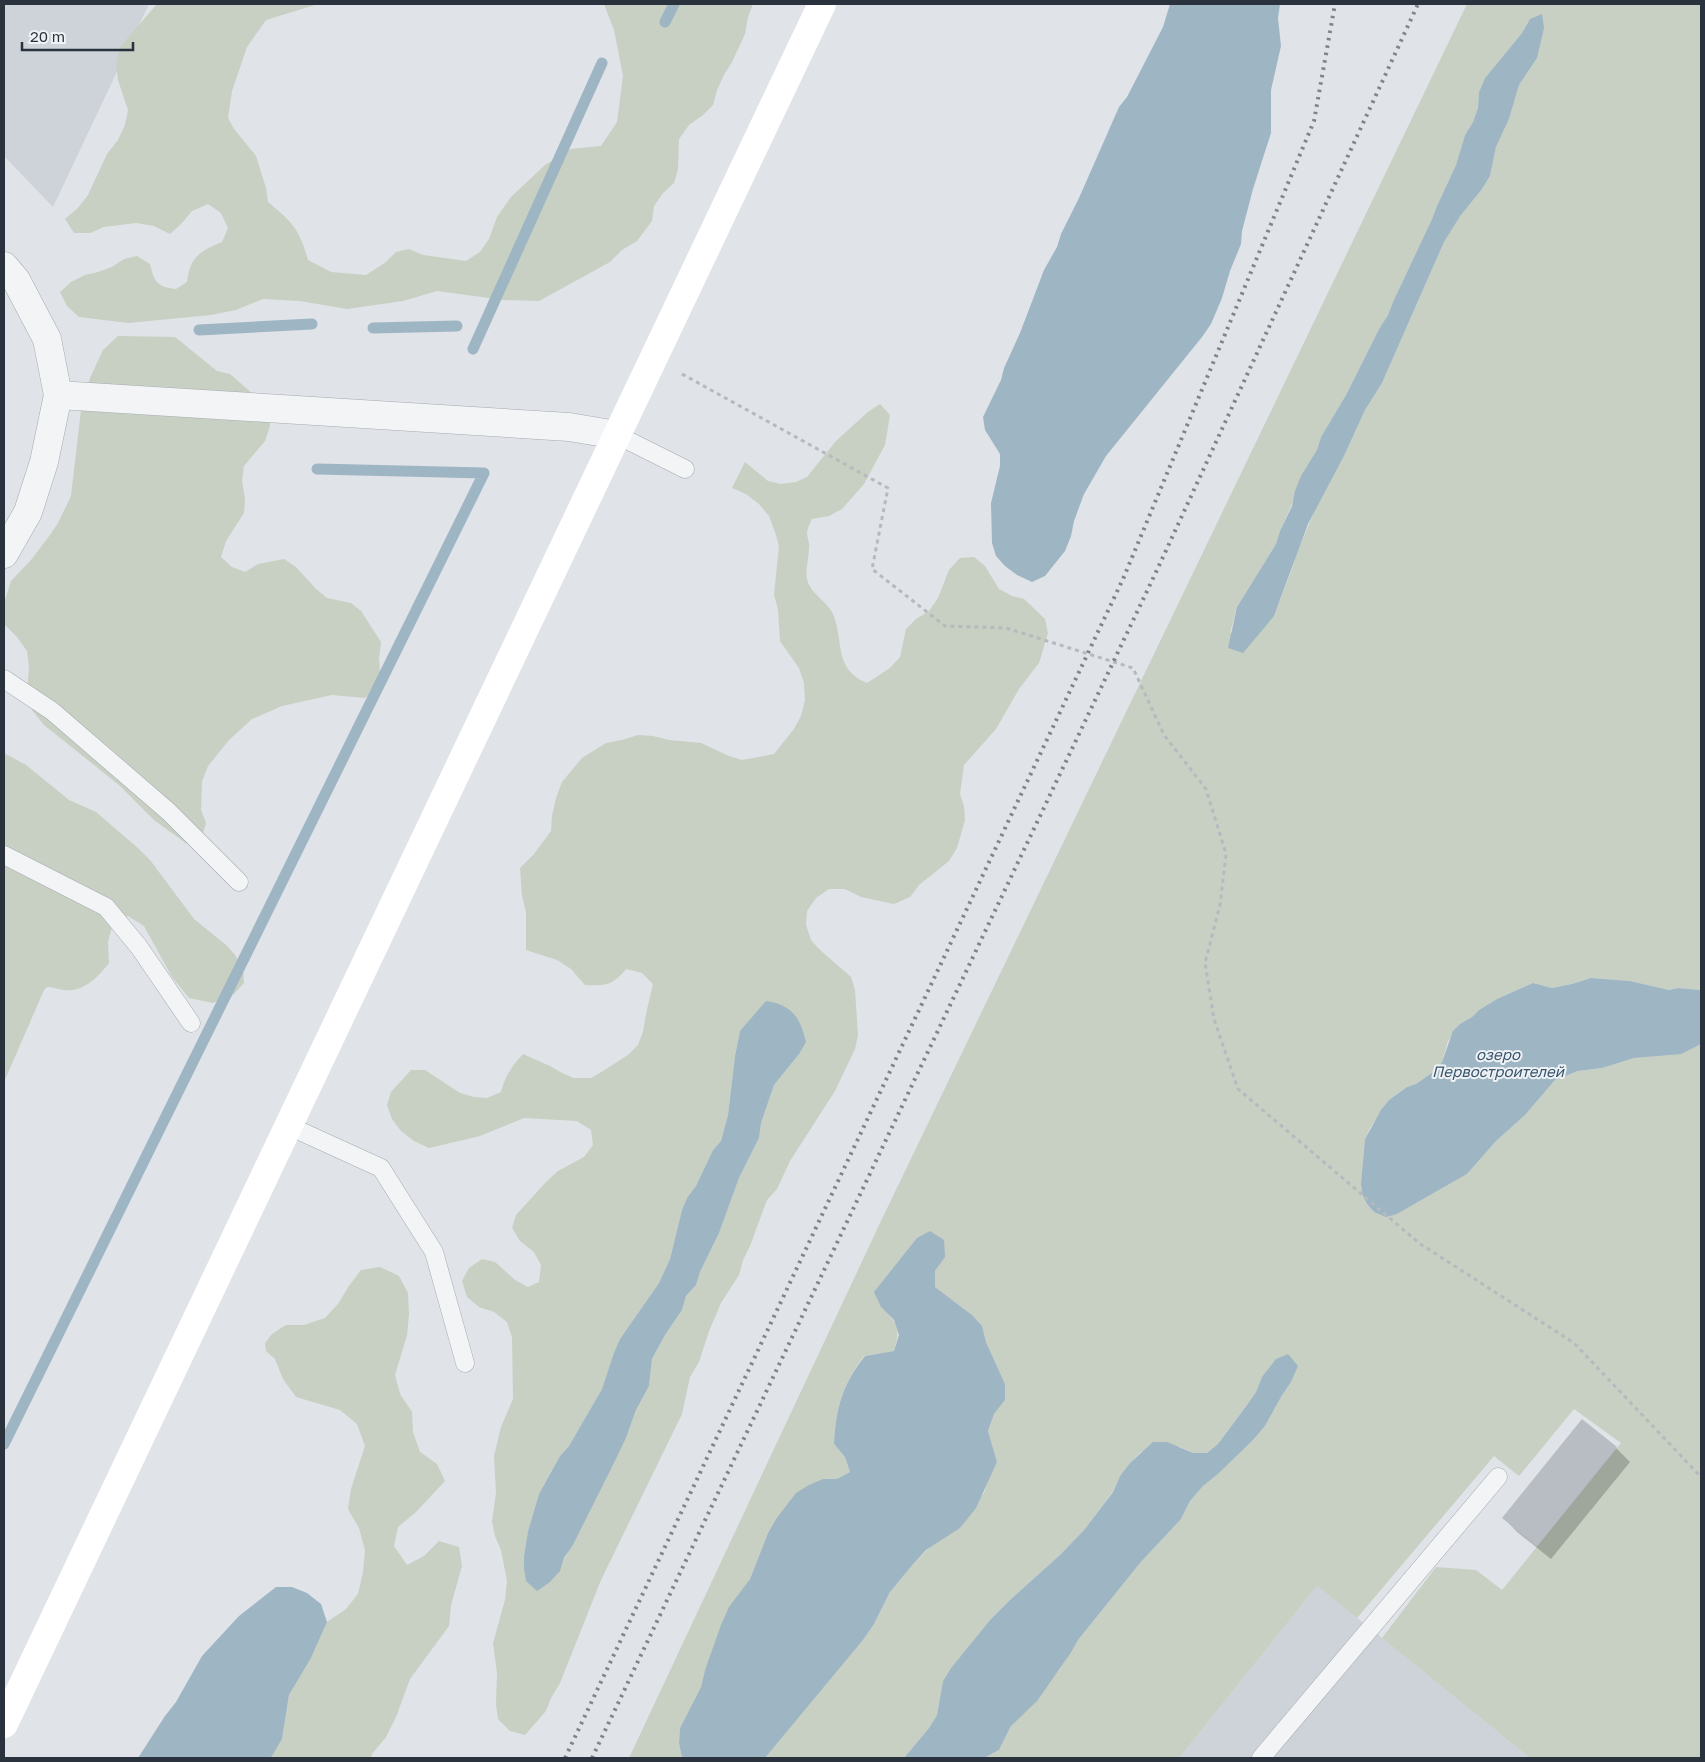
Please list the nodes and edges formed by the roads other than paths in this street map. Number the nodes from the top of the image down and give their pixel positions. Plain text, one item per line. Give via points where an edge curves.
1 (822, 4) edge
2 (4, 266) edge
3 (58, 395) junction
4 (617, 435) junction
5 (684, 468) dead end
6 (4, 553) edge
7 (4, 679) edge
8 (4, 855) edge
9 (239, 882) dead end
10 (191, 1023) dead end
11 (289, 1126) junction
12 (465, 1363) dead end
13 (1498, 1477) dead end
14 (4, 1724) edge
15 (1261, 1758) edge

1 - 4 main road
2 - 3 street via 16,280 47,339
3 - 4 street via 569,428
3 - 6 street via 44,462 28,512
4 - 5 lane
4 - 11 main road
7 - 9 lane via 52,711 169,812
8 - 10 lane via 106,907 139,947
11 - 12 lane via 381,1168 434,1252
11 - 14 main road
13 - 15 lane

